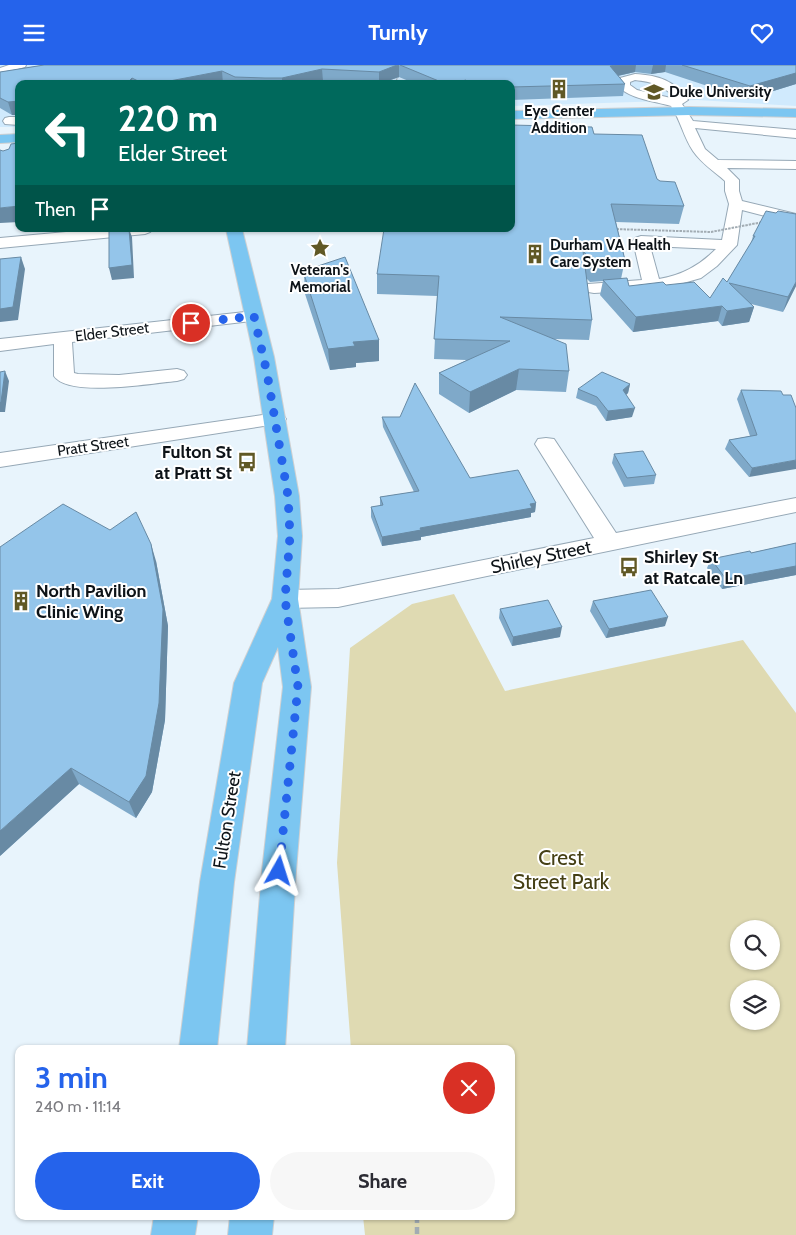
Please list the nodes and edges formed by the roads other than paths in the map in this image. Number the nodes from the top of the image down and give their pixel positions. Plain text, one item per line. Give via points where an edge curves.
1 (24, 67) edge
2 (0, 72) edge
3 (680, 78) edge
4 (666, 84) junction
5 (646, 95) junction
6 (681, 113) junction
7 (796, 113) edge
8 (515, 115) edge
9 (796, 134) edge
10 (15, 138) edge
11 (0, 139) edge
12 (714, 164) junction
13 (796, 165) edge
14 (736, 204) junction
15 (796, 219) edge
16 (114, 232) edge
17 (235, 232) edge
18 (0, 243) edge
19 (729, 245) junction
20 (652, 285) junction
21 (594, 288) edge
22 (254, 316) junction
23 (61, 338) junction
24 (0, 345) edge
25 (178, 375) dead end
26 (276, 419) junction
27 (546, 444) dead end
28 (0, 460) edge
29 (796, 505) edge
30 (609, 542) junction
31 (285, 599) junction
32 (198, 1045) edge
33 (266, 1045) edge
34 (175, 1220) edge
35 (252, 1220) edge
36 (173, 1235) edge
37 (250, 1235) edge

1 - 2 street
3 - 4 street
4 - 5 street via 659,93
4 - 5 street via 635,77 624,81 628,89
4 - 6 street via 682,100
5 - 6 street
6 - 7 main road
6 - 8 main road
6 - 9 street
6 - 12 street via 695,143
10 - 11 main road
12 - 13 street
12 - 14 street via 732,181
14 - 15 street
14 - 19 street
16 - 18 street
17 - 22 main road, Fulton Street
19 - 20 street via 695,274
19 - 20 street via 641,241
20 - 21 street
22 - 23 street, Elder Street
22 - 26 main road, Fulton Street
23 - 24 street, Elder Street
23 - 25 street via 64,376 71,381
26 - 28 street, Pratt Street
26 - 31 main road, Fulton Street via 290,525
27 - 30 street
29 - 30 street, Shirley Street
30 - 31 street, Shirley Street via 338,598
31 - 32 main road, Fulton Street via 248,683 217,882
31 - 33 main road, Fulton Street via 298,687 279,871
34 - 36 main road
35 - 37 main road

